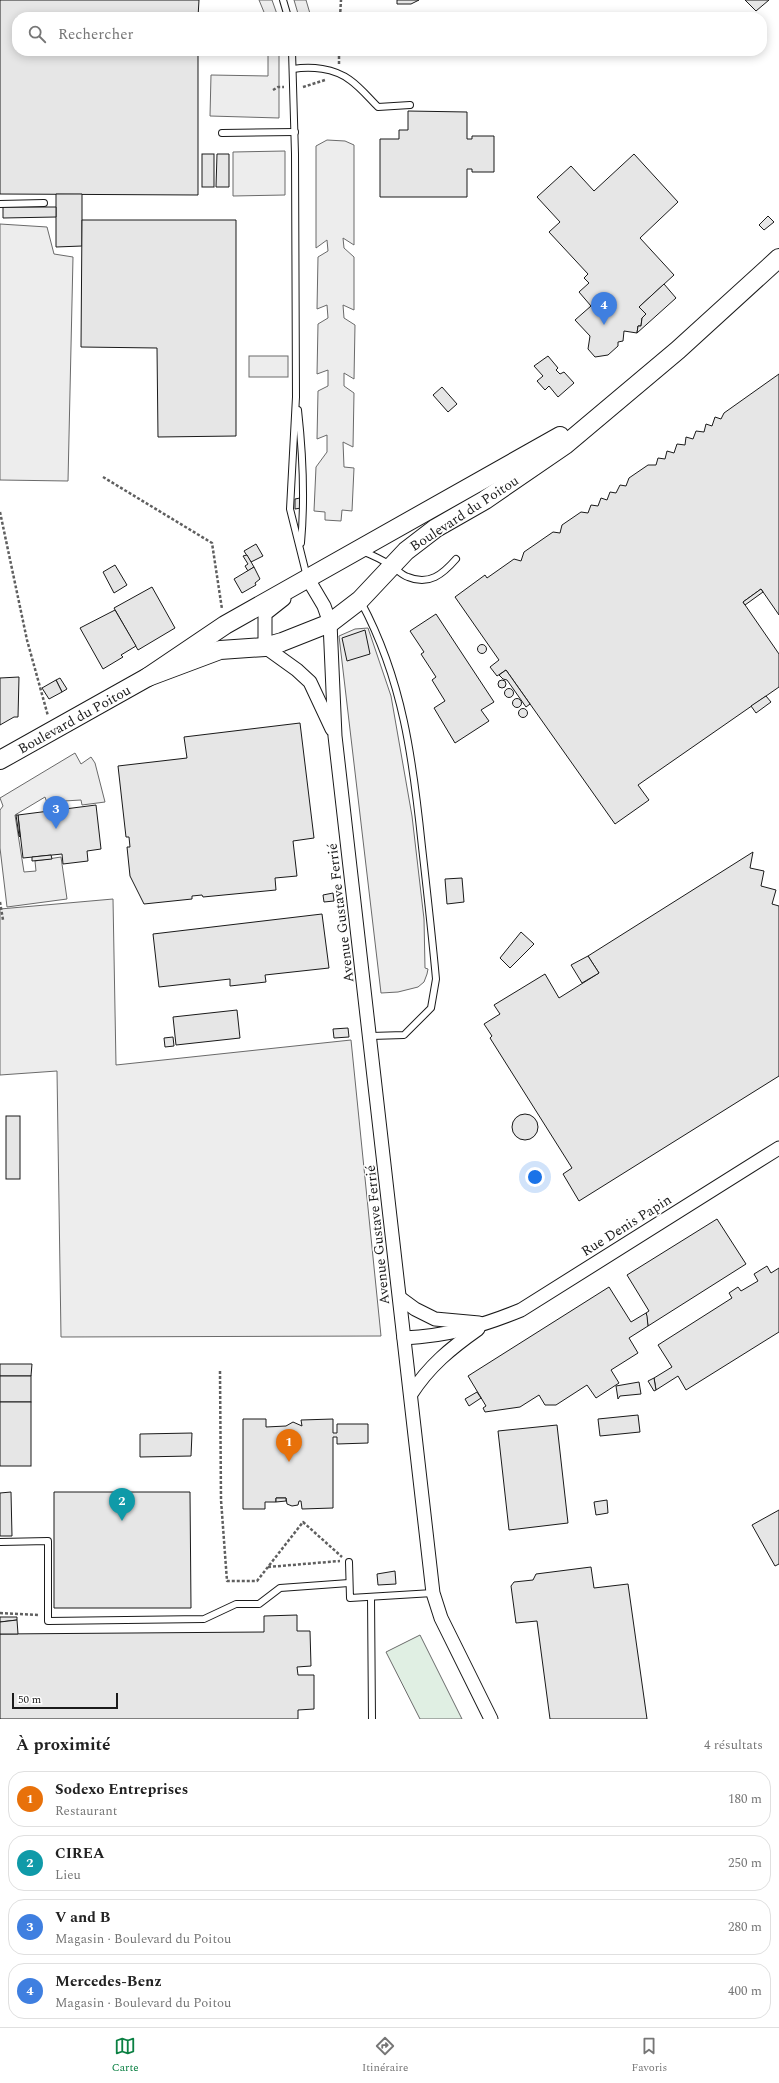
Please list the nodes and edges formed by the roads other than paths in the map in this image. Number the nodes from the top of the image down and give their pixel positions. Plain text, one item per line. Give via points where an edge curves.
1 (283, 0) edge
2 (287, 12) edge
3 (292, 56) edge
4 (293, 69) junction
5 (410, 105) dead end
6 (295, 132) junction
7 (222, 133) dead end
8 (44, 203) dead end
9 (0, 204) edge
10 (779, 258) edge
11 (296, 397) junction
12 (603, 412) junction
13 (300, 546) junction
14 (359, 550) junction
15 (456, 559) dead end
16 (392, 566) junction
17 (301, 583) junction
18 (360, 600) junction
19 (330, 624) junction
20 (264, 647) junction
21 (148, 677) junction
22 (335, 736) junction
23 (0, 760) edge
24 (371, 1036) junction
25 (779, 1148) edge
26 (400, 1298) junction
27 (486, 1324) junction
28 (404, 1338) junction
29 (411, 1394) junction
30 (0, 1542) edge
31 (349, 1562) dead end
32 (350, 1583) junction
33 (433, 1593) junction
34 (371, 1597) junction
35 (372, 1719) edge
36 (491, 1719) edge

1 - 2 lane
3 - 4 lane
4 - 5 lane via 304,67 333,71 350,80 378,106
4 - 6 lane
6 - 7 lane
6 - 11 lane
8 - 9 lane
10 - 12 main road, Boulevard du Poitou via 678,350
11 - 13 lane via 303,454 304,510
11 - 13 lane via 290,509
12 - 14 main road, Boulevard du Poitou
12 - 16 main road, Boulevard du Poitou via 565,445 522,475 436,528 406,551
13 - 17 lane
14 - 16 lane
14 - 17 main road, Boulevard du Poitou
15 - 16 lane via 444,572 432,579 421,581 407,577
16 - 18 main road, Boulevard du Poitou
17 - 19 street, Avenue Gustave Ferrié via 324,606
17 - 20 street via 265,614
17 - 21 main road, Boulevard du Poitou via 225,625
18 - 19 main road, Boulevard du Poitou
18 - 24 lane via 374,627 397,690 414,767 436,979 431,1008 404,1035
19 - 20 main road, Boulevard du Poitou
19 - 22 street, Avenue Gustave Ferrié
20 - 21 main road, Boulevard du Poitou via 220,650
20 - 22 street, Avenue Gustave Ferrié via 310,682
21 - 23 main road, Boulevard du Poitou
22 - 24 street, Avenue Gustave Ferrié
24 - 26 street, Avenue Gustave Ferrié
25 - 27 street, Rue Denis Papin via 521,1310
26 - 27 street, Rue Denis Papin via 435,1319
26 - 28 street, Avenue Gustave Ferrié
27 - 28 street, Rue Denis Papin via 425,1337
27 - 29 street, Rue Denis Papin via 436,1361
28 - 29 street, Avenue Gustave Ferrié
29 - 33 street, Avenue Gustave Ferrié
30 - 32 lane via 48,1541 48,1621 204,1619 236,1604 259,1604 280,1588
31 - 32 lane
32 - 34 lane via 350,1598
33 - 34 lane
33 - 36 street, Avenue Gustave Ferrié via 441,1618
34 - 35 lane

